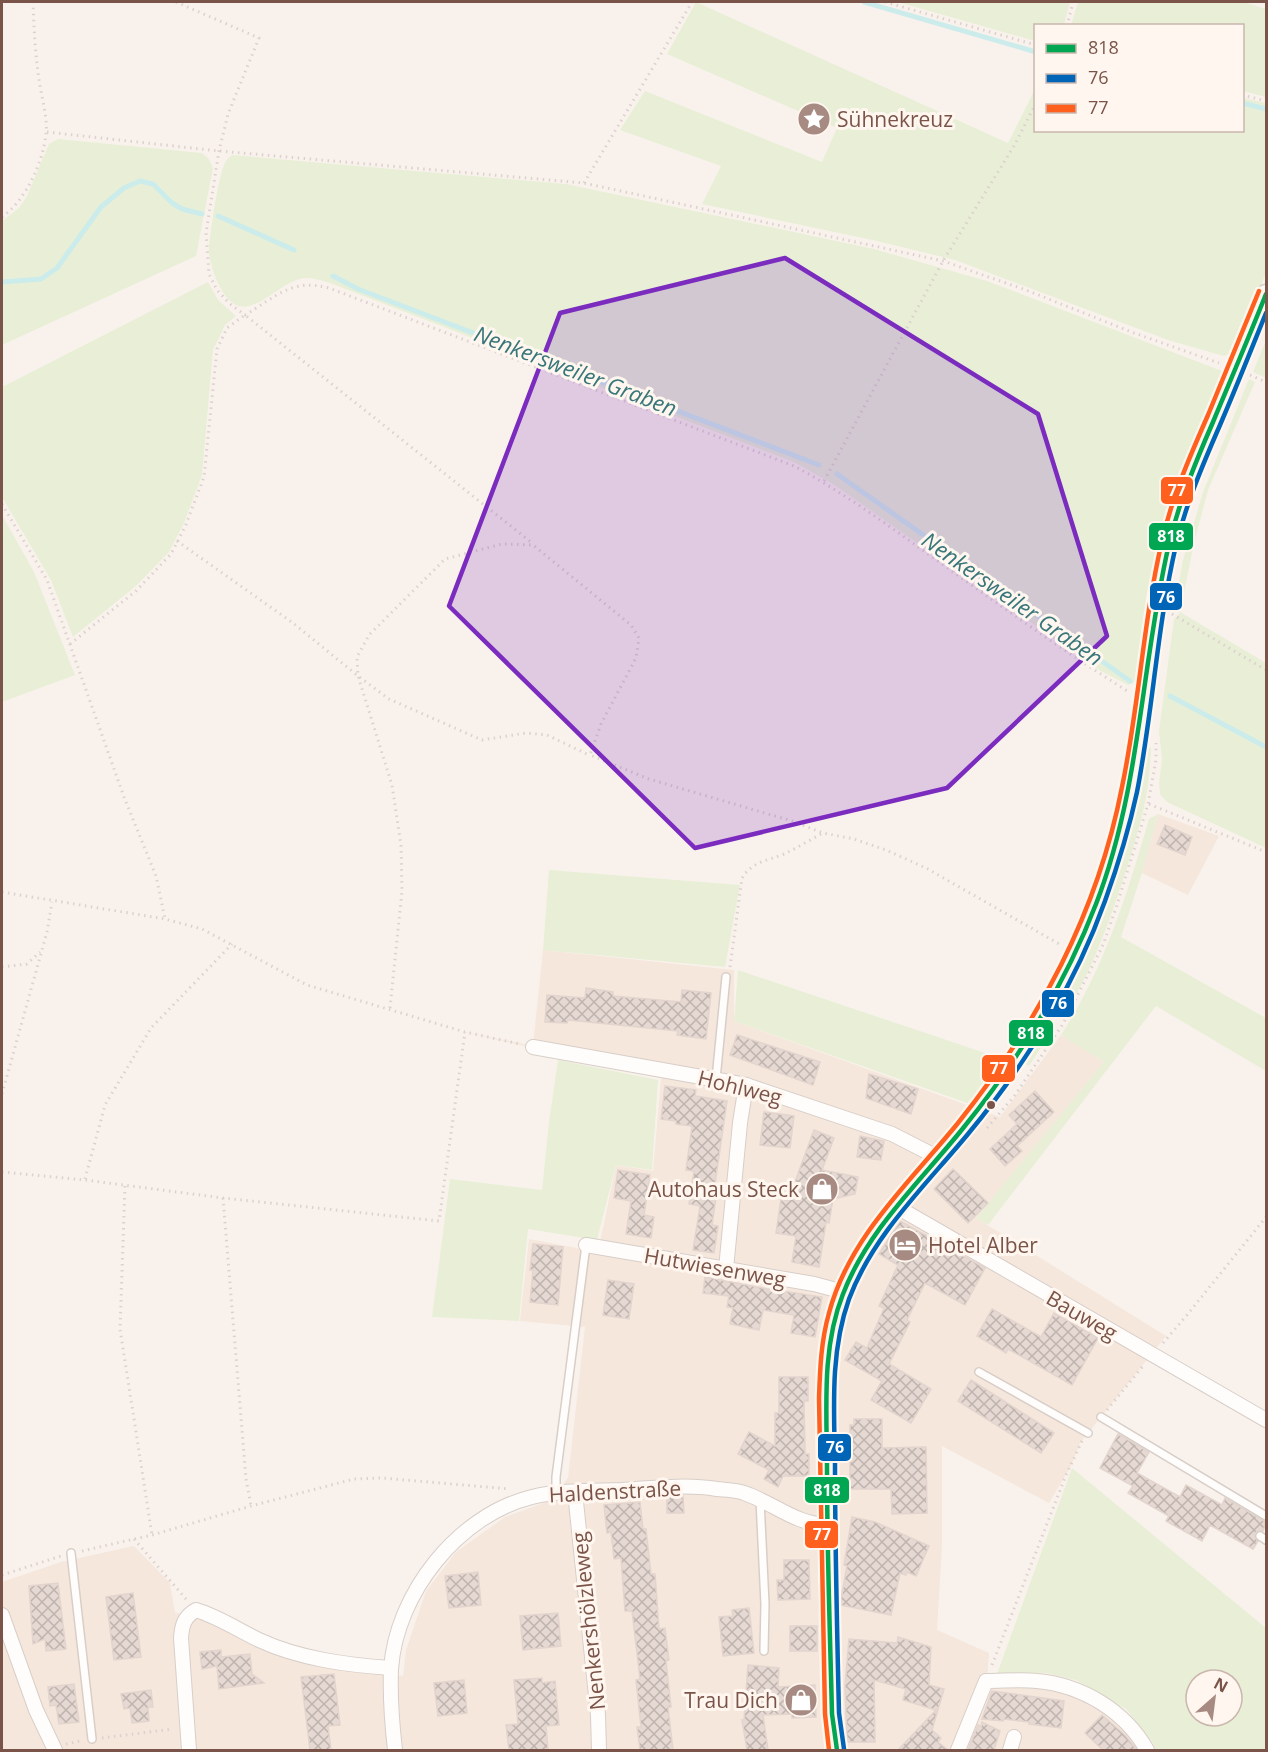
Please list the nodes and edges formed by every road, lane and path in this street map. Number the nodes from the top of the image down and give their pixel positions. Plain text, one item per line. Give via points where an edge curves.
1 (33, 2) edge
2 (176, 2) edge
3 (692, 2) edge
4 (885, 2) edge
5 (1073, 2) edge
6 (1068, 24) edge
7 (1034, 45) edge
8 (1244, 96) edge
9 (1266, 101) edge
10 (1034, 105) edge
11 (47, 132) junction
12 (219, 151) junction
13 (584, 183) junction
14 (2, 217) edge
15 (944, 261) junction
16 (1266, 294) edge
17 (245, 315) junction
18 (1235, 369) junction
19 (824, 482) junction
20 (2, 504) edge
21 (177, 541) junction
22 (533, 545) junction
23 (1157, 606) junction
24 (70, 644) junction
25 (1266, 670) edge
26 (358, 676) junction
27 (1143, 701) junction
28 (1156, 738) dead end
29 (590, 755) junction
30 (823, 833) junction
31 (1266, 852) edge
32 (2, 892) edge
33 (52, 902) junction
34 (165, 920) junction
35 (1055, 942) dead end
36 (232, 944) junction
37 (40, 952) junction
38 (2, 967) edge
39 (726, 977) joint
40 (390, 1008) junction
41 (465, 1032) junction
42 (533, 1047) joint
43 (716, 1079) junction
44 (746, 1085) junction
45 (2, 1094) edge
46 (939, 1158) junction
47 (2, 1172) edge
48 (85, 1179) junction
49 (125, 1185) junction
50 (223, 1198) junction
51 (897, 1207) junction
52 (1266, 1216) edge
53 (586, 1245) joint
54 (726, 1269) junction
55 (844, 1292) junction
56 (1151, 1355) junction
57 (979, 1372) dead end
58 (1101, 1417) joint
59 (1266, 1420) edge
60 (1088, 1433) joint
61 (556, 1492) junction
62 (575, 1492) junction
63 (530, 1497) junction
64 (760, 1500) junction
65 (251, 1506) junction
66 (1266, 1516) edge
67 (828, 1525) junction
68 (134, 1539) dead end
69 (71, 1553) dead end
70 (196, 1610) junction
71 (2, 1615) edge
72 (764, 1651) dead end
73 (391, 1668) junction
74 (986, 1681) junction
75 (187, 1727) junction
76 (92, 1739) junction
77 (54, 1749) edge
78 (189, 1750) edge
79 (395, 1750) edge
80 (599, 1750) edge
81 (837, 1750) edge
82 (958, 1750) edge
83 (1147, 1750) edge

1 - 11 path via 34,47
2 - 12 path via 259,38 228,114
3 - 13 path
4 - 7 path
5 - 6 path
8 - 9 path
10 - 15 path via 1014,146
11 - 12 path
11 - 14 path via 29,186
12 - 13 path
12 - 17 path via 206,233 209,274 217,290
13 - 15 path
15 - 18 path
15 - 19 path
16 - 18 street
17 - 19 path via 288,288 303,284 329,288 794,466
17 - 21 path via 227,328 217,349 204,477
17 - 22 path
18 - 23 street via 1178,514
19 - 27 path via 1054,644
20 - 24 path via 47,580
21 - 24 path via 171,554 136,591
21 - 26 path via 293,623
22 - 26 path via 502,544 445,559 369,635 357,657
22 - 29 path via 631,625 639,639 636,658 601,724
23 - 25 path
23 - 27 street
24 - 34 path via 156,876
26 - 29 path via 389,699 482,740 526,733 547,735
26 - 40 path via 392,785 401,845 402,891
27 - 46 street via 1125,811 1088,926 1042,1018 1005,1074
28 - 31 path via 1148,804
29 - 30 path via 649,779
30 - 35 path via 854,839 926,868
30 - 39 path via 747,870 742,878
32 - 33 path
33 - 34 path
33 - 37 path
34 - 36 path via 202,929
36 - 40 path via 307,985
36 - 48 path via 151,1028 105,1105
37 - 38 path via 27,964
37 - 45 path
39 - 43 lane
40 - 41 path
41 - 42 path
41 - 50 path via 439,1221
42 - 43 street, Hohlweg
43 - 44 street, Hohlweg
44 - 46 street, Hohlweg via 892,1134
44 - 54 street
46 - 51 street
47 - 48 path
48 - 49 path
49 - 50 path
49 - 65 path via 120,1329 152,1535
50 - 65 path
51 - 55 street via 870,1243
51 - 56 street, Bauweg
52 - 56 path via 1188,1315
53 - 54 street, Hutwiesenweg
53 - 61 lane
54 - 55 street, Hutwiesenweg
55 - 67 street via 826,1372
56 - 58 path
56 - 59 street, Bauweg
57 - 60 lane
58 - 66 lane
60 - 74 path via 1066,1475
61 - 62 street, Haldenstraße
61 - 63 street, Haldenstraße
62 - 64 street, Haldenstraße via 702,1487 742,1492
62 - 80 street, Nenkershölzleweg
63 - 65 path via 520,1490 382,1478 354,1479
63 - 73 street, Haldenstraße via 481,1519 436,1560 405,1612
64 - 67 street, Haldenstraße via 804,1522
64 - 72 lane
67 - 81 street via 832,1714
68 - 70 path
69 - 76 lane
70 - 73 street via 286,1650 333,1662
70 - 75 street via 187,1616 181,1638
71 - 77 street
73 - 79 street, Haldenstraße
74 - 82 street
74 - 83 street via 1039,1681 1089,1696 1125,1720
75 - 76 path
75 - 78 street
76 - 77 path

